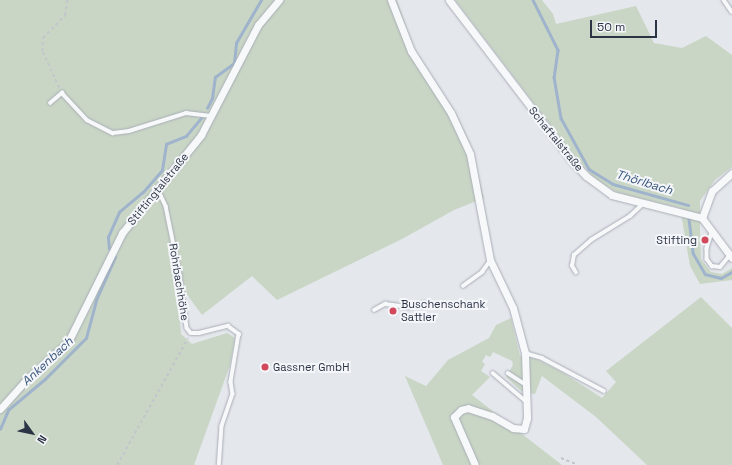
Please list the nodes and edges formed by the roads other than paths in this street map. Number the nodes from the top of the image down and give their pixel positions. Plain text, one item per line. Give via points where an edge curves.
1 (279, 0) edge
2 (391, 0) edge
3 (449, 0) edge
4 (724, 0) edge
5 (732, 12) edge
6 (50, 103) dead end
7 (213, 116) junction
8 (732, 173) edge
9 (158, 189) junction
10 (643, 204) junction
11 (702, 218) junction
12 (714, 230) junction
13 (731, 256) edge
14 (490, 260) junction
15 (576, 273) dead end
16 (463, 286) dead end
17 (426, 303) dead end
18 (374, 310) dead end
19 (525, 353) junction
20 (493, 373) dead end
21 (508, 373) dead end
22 (526, 384) junction
23 (604, 391) dead end
24 (527, 402) junction
25 (0, 409) edge
26 (219, 465) edge
27 (476, 465) edge

1 - 7 street, Stiftingtalstraße via 258,25
2 - 14 street via 411,51 451,113 470,154
3 - 10 street, Schaftalstraße via 577,167 612,195
4 - 5 lane
6 - 7 lane via 62,93 87,120 113,133 129,131 186,113
7 - 9 street, Stiftingtalstraße via 188,153
8 - 11 street via 712,191
9 - 25 street, Stiftingtalstraße via 122,233 68,342 24,382
9 - 26 lane, Rohrbachhöhe via 166,206 180,275 186,328 191,333 228,326 237,330 240,339 231,382 233,394 222,426
10 - 11 street, Schaftalstraße
10 - 15 lane via 574,255 572,266
11 - 12 street
12 - 13 street
12 - 13 lane via 707,248 707,259 712,266 720,267
14 - 16 lane via 482,272
14 - 19 street via 513,308
17 - 18 lane via 409,306 385,304
19 - 22 street
19 - 23 lane via 542,358
20 - 24 lane
21 - 22 lane
22 - 24 street
24 - 27 street via 524,429 513,428 492,416 468,408 461,410 454,417

